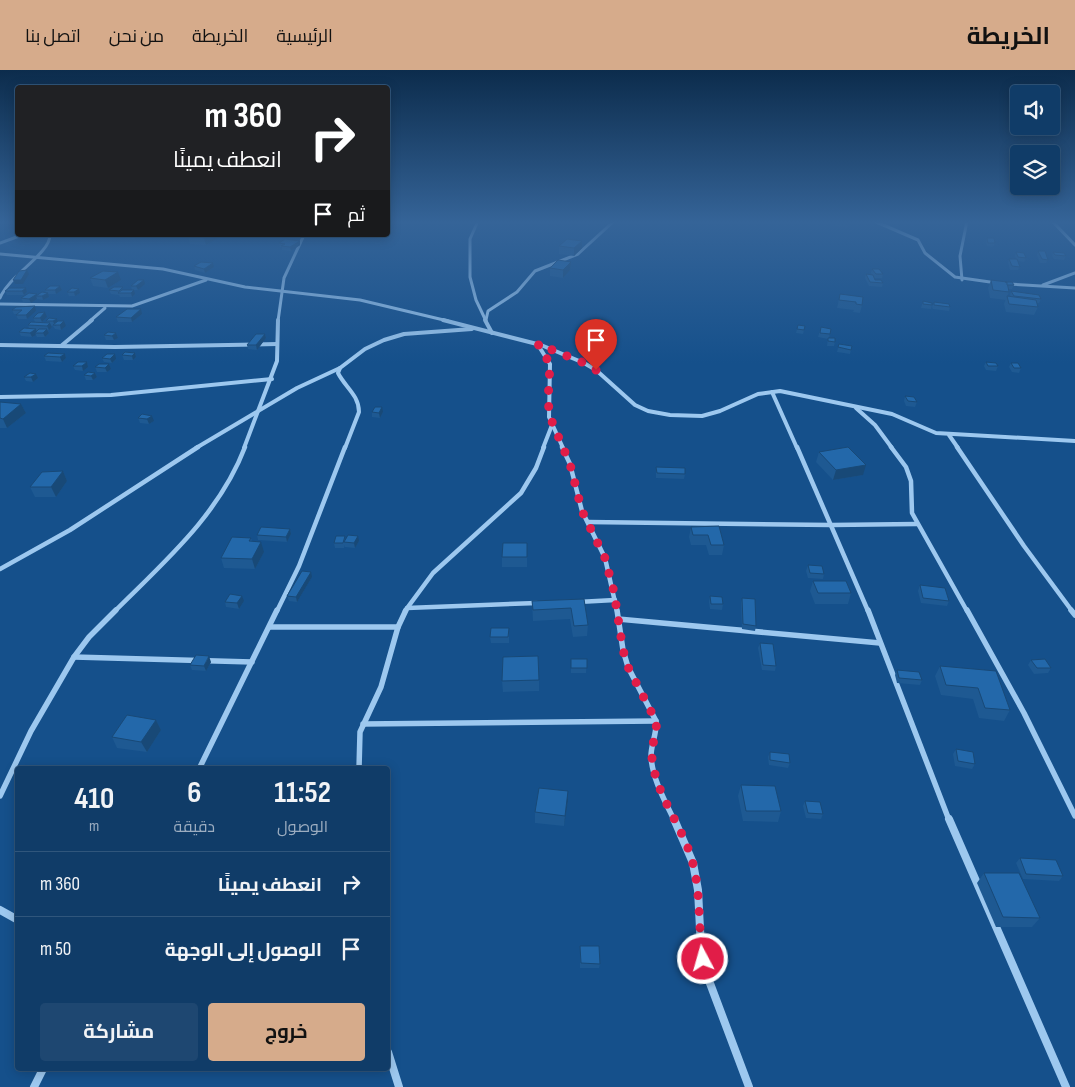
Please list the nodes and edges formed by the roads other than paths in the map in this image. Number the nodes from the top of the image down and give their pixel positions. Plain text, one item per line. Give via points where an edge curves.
1 (24, 268) edge
2 (156, 268) edge
3 (289, 268) edge
4 (470, 268) edge
5 (543, 268) edge
6 (944, 268) edge
7 (961, 268) edge
8 (1075, 272) edge
9 (207, 280) junction
10 (962, 280) junction
11 (1040, 286) junction
12 (1075, 288) edge
13 (282, 291) junction
14 (0, 298) edge
15 (0, 304) edge
16 (105, 307) junction
17 (486, 320) junction
18 (478, 329) junction
19 (492, 333) junction
20 (277, 344) junction
21 (538, 344) junction
22 (0, 345) edge
23 (61, 346) junction
24 (340, 368) junction
25 (272, 379) junction
26 (772, 392) junction
27 (0, 397) edge
28 (854, 406) junction
29 (259, 412) junction
30 (553, 425) junction
31 (949, 434) junction
32 (1075, 441) edge
33 (588, 522) junction
34 (917, 524) junction
35 (831, 525) junction
36 (0, 569) edge
37 (615, 600) junction
38 (576, 602) edge
39 (546, 603) edge
40 (407, 608) junction
41 (1075, 615) edge
42 (618, 620) junction
43 (270, 627) junction
44 (398, 628) junction
45 (880, 643) junction
46 (74, 657) junction
47 (252, 662) junction
48 (656, 721) junction
49 (364, 724) junction
50 (200, 766) edge
51 (359, 766) edge
52 (0, 796) edge
53 (1075, 816) edge
54 (0, 910) edge
55 (15, 918) edge
56 (390, 1058) edge
57 (42, 1071) edge
58 (34, 1087) edge
59 (399, 1087) edge
60 (748, 1087) edge
61 (1066, 1087) edge

1 - 14 street via 10,279
2 - 9 street
3 - 13 street
4 - 17 street via 476,300
5 - 17 street via 530,274 517,292 488,311
6 - 10 street
7 - 10 street
8 - 11 street
9 - 13 street
9 - 16 street via 132,306
10 - 11 street
11 - 12 street
13 - 18 street via 360,300
13 - 20 street
15 - 16 street
16 - 23 street
17 - 19 street
18 - 19 street
18 - 24 street via 404,334 365,349
19 - 21 street
20 - 23 street
20 - 25 street
21 - 26 street via 590,367 635,405 670,415 702,416
21 - 30 street via 550,364 548,410
22 - 23 street
24 - 29 street via 310,381
24 - 43 street via 340,379 360,404 359,412 299,566
25 - 27 street via 111,395
25 - 29 street
26 - 28 street via 800,394
26 - 35 street
28 - 31 street via 892,414 925,430
28 - 34 street via 875,425 906,467 911,481 912,514
29 - 36 street via 169,464 70,530
29 - 46 street via 236,470 195,531 89,637
30 - 33 street via 570,464
30 - 40 street via 536,468 521,493 433,573
31 - 32 street
31 - 41 street
33 - 35 street
33 - 37 street via 605,558
34 - 35 street
34 - 53 street via 1024,712
35 - 45 street
37 - 38 street
37 - 42 street
39 - 40 street
40 - 44 street
42 - 45 street
42 - 48 street via 628,667
43 - 44 street
43 - 47 street
44 - 49 street via 381,688
45 - 61 street via 944,808
46 - 47 street
46 - 52 street via 31,731
47 - 50 street
48 - 49 street
48 - 60 street via 658,731 651,755 658,786 693,863 705,970
49 - 51 street via 358,746
54 - 55 street
56 - 59 street
57 - 58 street

